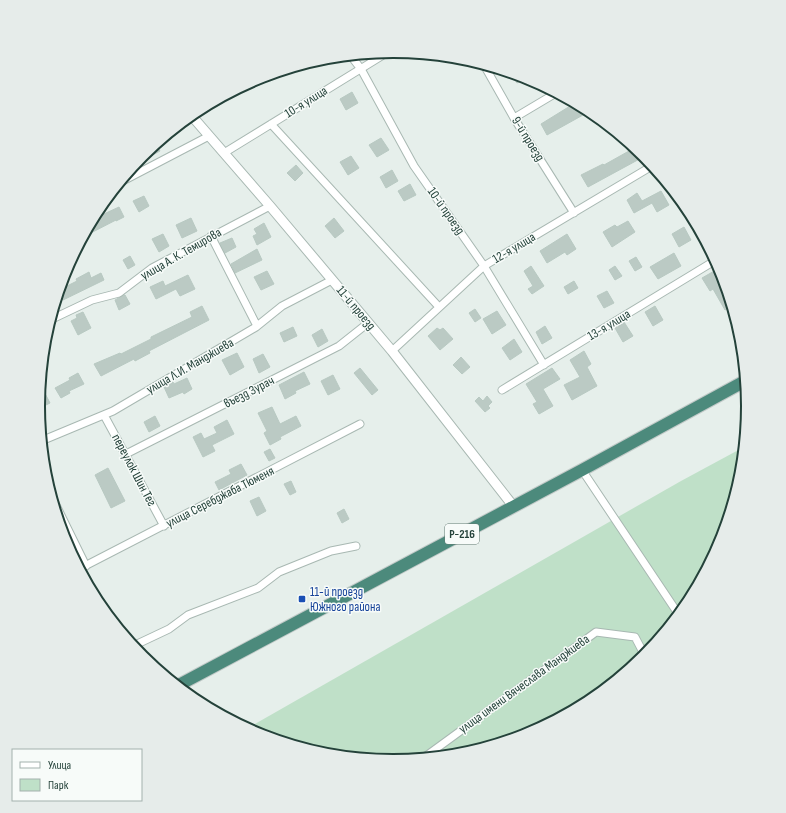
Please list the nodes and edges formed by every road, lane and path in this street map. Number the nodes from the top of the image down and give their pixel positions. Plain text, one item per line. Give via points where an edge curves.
1 (377, 59) edge
2 (354, 60) edge
3 (360, 69) junction
4 (488, 71) edge
5 (551, 96) edge
6 (514, 118) junction
7 (195, 120) edge
8 (271, 124) junction
9 (209, 136) junction
10 (224, 153) junction
11 (647, 169) edge
12 (131, 176) edge
13 (270, 206) junction
14 (574, 213) junction
15 (211, 236) junction
16 (710, 264) edge
17 (484, 266) junction
18 (332, 280) junction
19 (439, 307) junction
20 (57, 317) edge
21 (368, 323) junction
22 (257, 326) junction
23 (392, 351) junction
24 (544, 365) junction
25 (740, 384) edge
26 (502, 390) dead end
27 (104, 415) junction
28 (360, 424) dead end
29 (47, 439) edge
30 (126, 454) junction
31 (582, 470) junction
32 (514, 506) junction
33 (164, 526) junction
34 (356, 546) dead end
35 (85, 567) edge
36 (675, 609) edge
37 (138, 644) edge
38 (642, 650) edge
39 (182, 683) edge
40 (431, 753) edge

1 - 3 street, 10-я улица
2 - 3 street, 10-й проезд
3 - 8 street, 10-я улица
3 - 17 street, 10-й проезд via 414,166
4 - 6 street, 9-й проезд
5 - 6 street
6 - 14 street, 9-й проезд
7 - 9 street, 11-й проезд
8 - 10 street, 10-я улица
8 - 19 street
9 - 10 street, 11-й проезд
9 - 12 street
10 - 13 street, 11-й проезд
11 - 14 street, 12-я улица
13 - 15 street, улица А. К. Темирова
13 - 18 street, 11-й проезд
14 - 17 street, 12-я улица
15 - 20 street, улица А. К. Темирова via 152,268 119,293 92,300
15 - 22 street
16 - 24 street, 13-я улица
17 - 19 street, 12-я улица
17 - 24 street, 10-й проезд
18 - 21 street, 11-й проезд
18 - 22 street, улица Л.И. Манджиева via 282,306
19 - 23 street, 12-я улица
21 - 23 street, 11-й проезд
21 - 30 street, въезд Зурач via 339,346
22 - 27 street, улица Л.И. Манджиева
23 - 32 street, 11-й проезд
24 - 26 street, 13-я улица
25 - 31 highway, Р-216
27 - 29 street, улица Л.И. Манджиева
27 - 30 street, переулок Шин Тег
28 - 33 street, улица Серебджаба Тюменя
30 - 33 street, переулок Шин Тег
31 - 32 highway, Р-216
31 - 36 street
32 - 39 highway, Р-216
33 - 35 street, улица Серебджаба Тюменя
34 - 37 street via 331,551 279,572 258,588 188,615 169,629
38 - 40 street, улица имени Вячеслава Манджиева via 635,636 596,632

